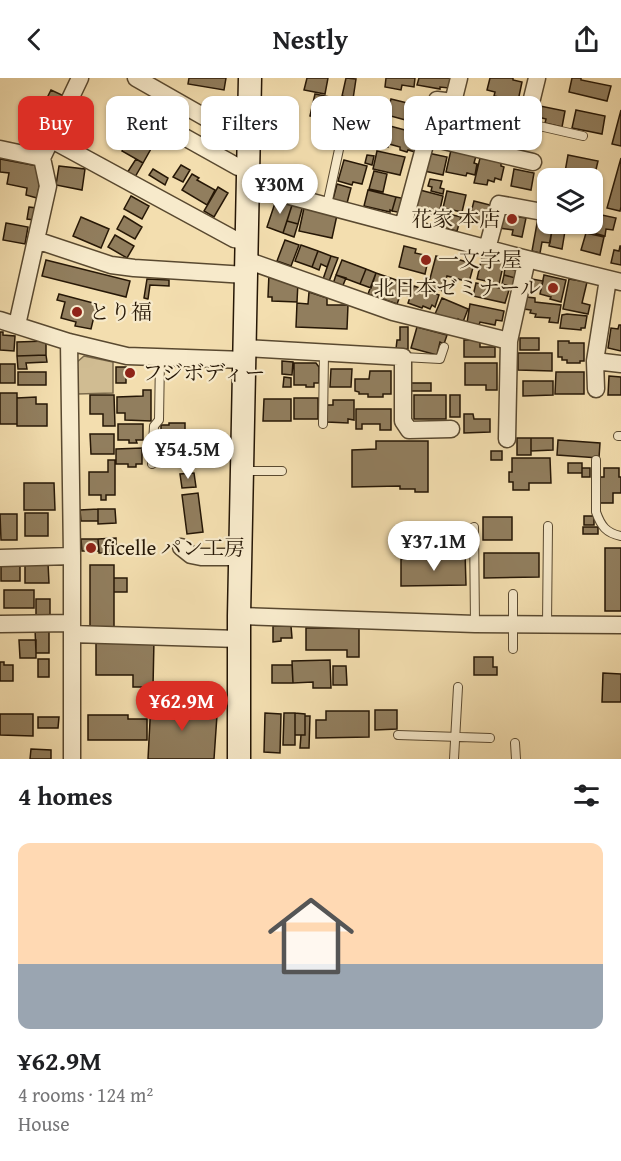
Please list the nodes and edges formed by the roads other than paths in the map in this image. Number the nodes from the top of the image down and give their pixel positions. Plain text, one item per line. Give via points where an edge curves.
1 (136, 78) edge
2 (250, 78) edge
3 (459, 78) edge
4 (537, 78) edge
5 (74, 80) edge
6 (67, 96) edge
7 (250, 96) edge
8 (454, 96) edge
9 (533, 96) edge
10 (201, 115) edge
11 (542, 127) edge
12 (583, 136) dead end
13 (189, 140) edge
14 (0, 149) edge
15 (45, 150) edge
16 (70, 150) edge
17 (249, 150) edge
18 (339, 150) edge
19 (423, 150) edge
20 (484, 150) edge
21 (42, 158) junction
22 (533, 162) dead end
23 (248, 176) junction
24 (327, 205) junction
25 (537, 211) edge
26 (404, 226) junction
27 (36, 240) junction
28 (487, 249) junction
29 (246, 259) junction
30 (527, 259) junction
31 (615, 280) edge
32 (0, 320) edge
33 (17, 325) junction
34 (509, 340) junction
35 (69, 342) junction
36 (444, 347) dead end
37 (324, 351) junction
38 (245, 354) junction
39 (403, 357) junction
40 (160, 358) junction
41 (595, 361) junction
42 (621, 364) edge
43 (596, 389) dead end
44 (323, 424) dead end
45 (451, 429) dead end
46 (507, 439) dead end
47 (596, 460) dead end
48 (152, 464) dead end
49 (242, 471) junction
50 (282, 471) dead end
51 (548, 526) dead end
52 (474, 527) dead end
53 (621, 536) edge
54 (181, 547) dead end
55 (72, 556) junction
56 (241, 557) junction
57 (0, 558) edge
58 (513, 594) dead end
59 (239, 616) junction
60 (0, 624) edge
61 (474, 624) junction
62 (513, 624) junction
63 (547, 624) junction
64 (621, 625) edge
65 (71, 628) junction
66 (239, 639) junction
67 (513, 649) dead end
68 (458, 687) dead end
69 (398, 735) dead end
70 (455, 737) junction
71 (490, 738) dead end
72 (515, 743) dead end
73 (72, 759) edge
74 (239, 759) edge
75 (454, 759) edge
76 (516, 759) edge

1 - 10 street
2 - 7 street
3 - 8 street
4 - 9 street
5 - 6 street
11 - 12 lane
13 - 23 street
14 - 21 street
15 - 21 street
16 - 29 street via 234,239
17 - 23 street
18 - 24 lane
19 - 26 street
20 - 22 street
21 - 27 street via 48,186
23 - 24 street
23 - 29 street
24 - 26 street
25 - 28 street via 499,204
26 - 28 street
27 - 29 street via 111,265 134,268
27 - 33 street
28 - 30 street
29 - 34 street via 393,312
29 - 38 street
30 - 31 street
30 - 34 street
31 - 41 street
32 - 33 street
33 - 35 street
34 - 46 street
35 - 40 street via 127,356
35 - 55 street
36 - 39 lane via 440,359
37 - 38 street
37 - 39 street
37 - 44 lane
38 - 40 street
38 - 49 street
39 - 45 street via 403,421 409,430
40 - 48 lane via 159,420 154,426
41 - 42 street
41 - 43 street
47 - 53 lane via 596,512 605,529
49 - 50 lane
49 - 56 street
51 - 63 lane
52 - 61 lane
54 - 56 street via 190,555 201,557
55 - 57 street
55 - 65 street
56 - 59 street
58 - 62 lane
59 - 61 street
59 - 66 street
60 - 65 street
61 - 62 street
62 - 63 street
62 - 67 lane
63 - 64 street
65 - 66 street
65 - 73 street
66 - 74 street
68 - 70 lane
69 - 70 lane
70 - 71 lane
70 - 75 lane
72 - 76 lane

